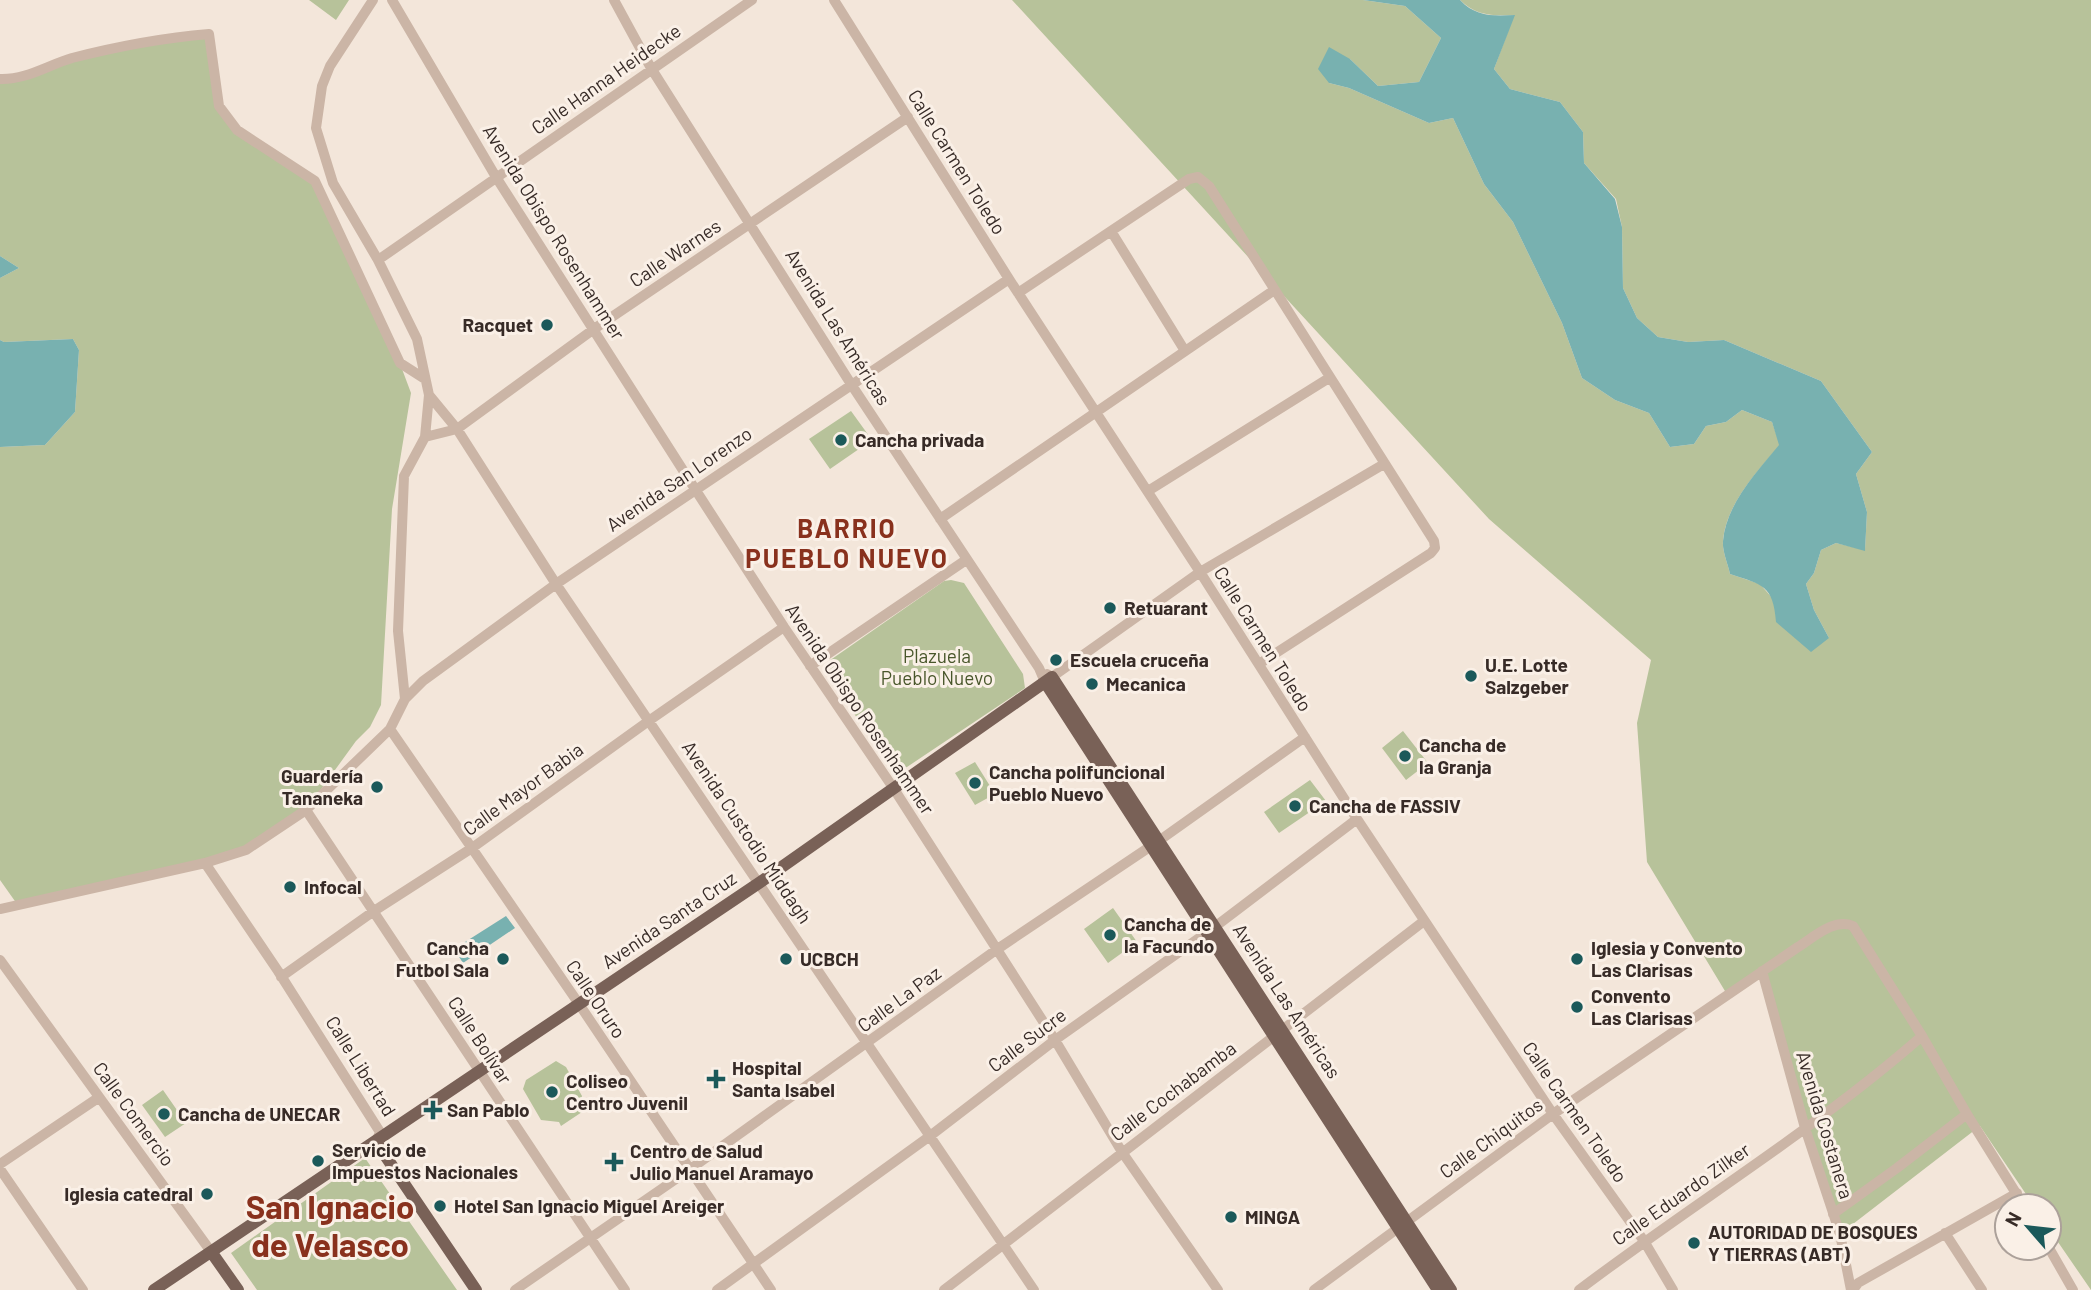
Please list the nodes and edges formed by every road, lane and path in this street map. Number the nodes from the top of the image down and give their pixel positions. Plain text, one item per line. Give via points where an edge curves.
1 (373, 0) edge
2 (392, 0) edge
3 (614, 0) edge
4 (751, 0) edge
5 (834, 0) edge
6 (651, 68) junction
7 (0, 79) edge
8 (908, 117) junction
9 (496, 177) junction
10 (750, 223) junction
11 (1111, 231) junction
12 (378, 260) junction
13 (1009, 279) junction
14 (1273, 291) junction
15 (1018, 293) junction
16 (594, 329) junction
17 (1185, 351) junction
18 (1329, 378) junction
19 (425, 379) junction
20 (851, 384) junction
21 (429, 395) junction
22 (1097, 412) junction
23 (457, 429) junction
24 (425, 437) junction
25 (1384, 464) junction
26 (695, 489) junction
27 (1148, 491) junction
28 (940, 519) junction
29 (966, 560) junction
30 (1200, 572) junction
31 (556, 584) junction
32 (784, 627) junction
33 (1259, 664) junction
34 (810, 666) junction
35 (1048, 679) junction
36 (405, 699) junction
37 (650, 720) junction
38 (390, 729) junction
39 (1305, 737) junction
40 (894, 789) junction
41 (306, 810) junction
42 (1357, 819) junction
43 (1155, 843) junction
44 (472, 848) junction
45 (205, 863) junction
46 (759, 883) junction
47 (0, 909) edge
48 (374, 911) junction
49 (1424, 921) junction
50 (1211, 929) junction
51 (996, 950) junction
52 (0, 960) edge
53 (1762, 971) junction
54 (281, 977) junction
55 (579, 1004) junction
56 (1278, 1034) junction
57 (1922, 1036) junction
58 (1055, 1040) junction
59 (869, 1042) junction
60 (480, 1071) junction
61 (98, 1098) junction
62 (1553, 1114) junction
63 (1967, 1114) junction
64 (1805, 1128) junction
65 (930, 1136) junction
66 (376, 1142) junction
67 (1122, 1152) junction
68 (0, 1167) edge
69 (690, 1170) junction
70 (2016, 1192) edge
71 (1993, 1206) edge
72 (1833, 1214) junction
73 (1403, 1224) junction
74 (1945, 1233) junction
75 (590, 1239) junction
76 (1644, 1241) junction
77 (1004, 1246) junction
78 (212, 1252) junction
79 (2057, 1262) edge
80 (753, 1264) junction
81 (83, 1290) edge
82 (154, 1290) edge
83 (238, 1290) edge
84 (476, 1290) edge
85 (515, 1290) edge
86 (625, 1290) edge
87 (717, 1290) edge
88 (771, 1290) edge
89 (944, 1290) edge
90 (1034, 1290) edge
91 (1218, 1290) edge
92 (1314, 1290) edge
93 (1438, 1290) edge
94 (1451, 1290) edge
95 (1579, 1290) edge
96 (1673, 1290) edge
97 (1852, 1290) edge
98 (1982, 1290) edge
99 (2073, 1290) edge

1 - 12 street via 330,66 316,128 333,183
2 - 9 street, Avenida Obispo Rosenhammer
3 - 6 street, Avenida Las Américas
4 - 6 street, Calle Hanna Heidecke
5 - 8 street, Calle Carmen Toledo
6 - 9 street, Calle Hanna Heidecke
6 - 10 street, Avenida Las Américas
7 - 19 street via 157,38 209,34 219,106 237,130 315,181 400,363
8 - 10 street, Calle Warnes
8 - 13 street, Calle Carmen Toledo
9 - 12 street, Calle Hanna Heidecke
9 - 16 street, Avenida Obispo Rosenhammer
10 - 16 street, Calle Warnes
10 - 20 street, Avenida Las Américas
11 - 14 street via 1198,177 1209,186
11 - 15 street
11 - 17 street
12 - 19 street via 417,340
13 - 15 street, Calle Carmen Toledo
13 - 20 street, Avenida San Lorenzo
14 - 17 street
14 - 18 street
15 - 22 street, Calle Carmen Toledo
16 - 23 street, Calle Warnes
16 - 26 street, Avenida Obispo Rosenhammer
17 - 22 street
18 - 25 street
18 - 27 street
19 - 21 street
20 - 26 street, Avenida San Lorenzo
20 - 28 street, Avenida Las Américas
21 - 23 street, Avenida Custodio Middagh
21 - 24 street
22 - 27 street, Calle Carmen Toledo
22 - 28 street
23 - 24 street, Calle Warnes
23 - 31 street, Avenida Custodio Middagh
24 - 36 street via 404,476 398,631
25 - 30 street, Avenida Santa Cruz
25 - 33 street via 1434,541 1431,553
26 - 31 street, Avenida San Lorenzo
26 - 32 street, Avenida Obispo Rosenhammer
27 - 30 street, Calle Carmen Toledo
28 - 29 street, Avenida Las Américas
29 - 34 street
29 - 35 street, Avenida Las Américas
30 - 33 street, Calle Carmen Toledo
30 - 35 street, Avenida Santa Cruz
31 - 36 street, Avenida San Lorenzo
31 - 37 street, Avenida Custodio Middagh
32 - 34 street, Avenida Obispo Rosenhammer
32 - 37 street, Calle Mayor Babia
33 - 39 street, Calle Carmen Toledo
34 - 40 street, Avenida Obispo Rosenhammer
35 - 40 main road, Avenida Santa Cruz
35 - 43 main road, Avenida Las Américas
36 - 38 street, Avenida San Lorenzo
37 - 44 street, Calle Mayor Babia
37 - 46 street, Avenida Custodio Middagh
38 - 41 street, Avenida San Lorenzo
38 - 44 street, Calle Oruro
39 - 42 street, Calle Carmen Toledo
39 - 43 street, Calle La Paz
40 - 46 main road, Avenida Santa Cruz
40 - 51 street, Avenida Obispo Rosenhammer
41 - 45 street, Avenida San Lorenzo via 246,850
41 - 48 street, Calle Bolívar
42 - 49 street, Calle Carmen Toledo
42 - 50 street, Calle Sucre
43 - 50 main road, Avenida Las Américas
43 - 51 street, Calle La Paz
44 - 48 street, Calle Mayor Babia
44 - 55 street, Calle Oruro
45 - 47 street, Avenida San Lorenzo
45 - 54 street, Calle Libertad
46 - 55 main road, Avenida Santa Cruz
46 - 59 street, Avenida Custodio Middagh
48 - 54 street, Calle Mayor Babia
48 - 60 street, Calle Bolívar
49 - 56 street, Calle Cochabamba
49 - 62 street, Calle Carmen Toledo
50 - 56 main road, Avenida Las Américas
50 - 58 street, Calle Sucre
51 - 58 street, Avenida Obispo Rosenhammer
51 - 59 street, Calle La Paz
52 - 61 street, Calle Comercio
53 - 57 street, Calle Chiquitos via 1833,925 1845,922 1853,926
53 - 62 street, Calle Chiquitos
53 - 64 street, Avenida Costanera
54 - 66 street, Calle Libertad via 380,1132
55 - 60 main road, Avenida Santa Cruz
55 - 69 street, Calle Oruro
56 - 67 street, Calle Cochabamba
56 - 73 main road, Avenida Las Américas
57 - 63 street
57 - 64 street, Calle Eduardo Zilker
58 - 65 street, Calle Sucre
58 - 67 street, Avenida Obispo Rosenhammer
59 - 65 street, Avenida Custodio Middagh
59 - 69 street, Calle La Paz
60 - 66 main road, Avenida Santa Cruz
60 - 75 street, Calle Bolívar
61 - 68 street
61 - 78 street, Calle Comercio
62 - 73 street, Calle Chiquitos
62 - 76 street, Calle Carmen Toledo
63 - 70 street
63 - 72 street
64 - 72 street, Avenida Costanera
64 - 76 street, Calle Eduardo Zilker
65 - 77 street, Avenida Custodio Middagh
65 - 80 street, Calle Sucre
66 - 78 main road, Avenida Santa Cruz
66 - 84 main road, Calle Libertad
67 - 77 street, Calle Cochabamba
67 - 91 street, Avenida Obispo Rosenhammer
68 - 81 street
69 - 75 street, Calle La Paz
69 - 80 street, Calle Oruro
71 - 74 street
72 - 97 street, Avenida Costanera
73 - 92 street, Calle Chiquitos
73 - 93 main road, Avenida Las Américas
73 - 94 main road, Avenida Las Américas
74 - 97 street
74 - 98 street
75 - 85 street, Calle La Paz
75 - 86 street, Calle Bolívar
76 - 95 street, Calle Eduardo Zilker
76 - 96 street, Calle Carmen Toledo
77 - 89 street, Calle Cochabamba
77 - 90 street, Avenida Custodio Middagh
78 - 82 main road, Avenida Santa Cruz
78 - 83 main road, Calle Comercio
79 - 99 street
80 - 87 street, Calle Sucre
80 - 88 street, Calle Oruro

